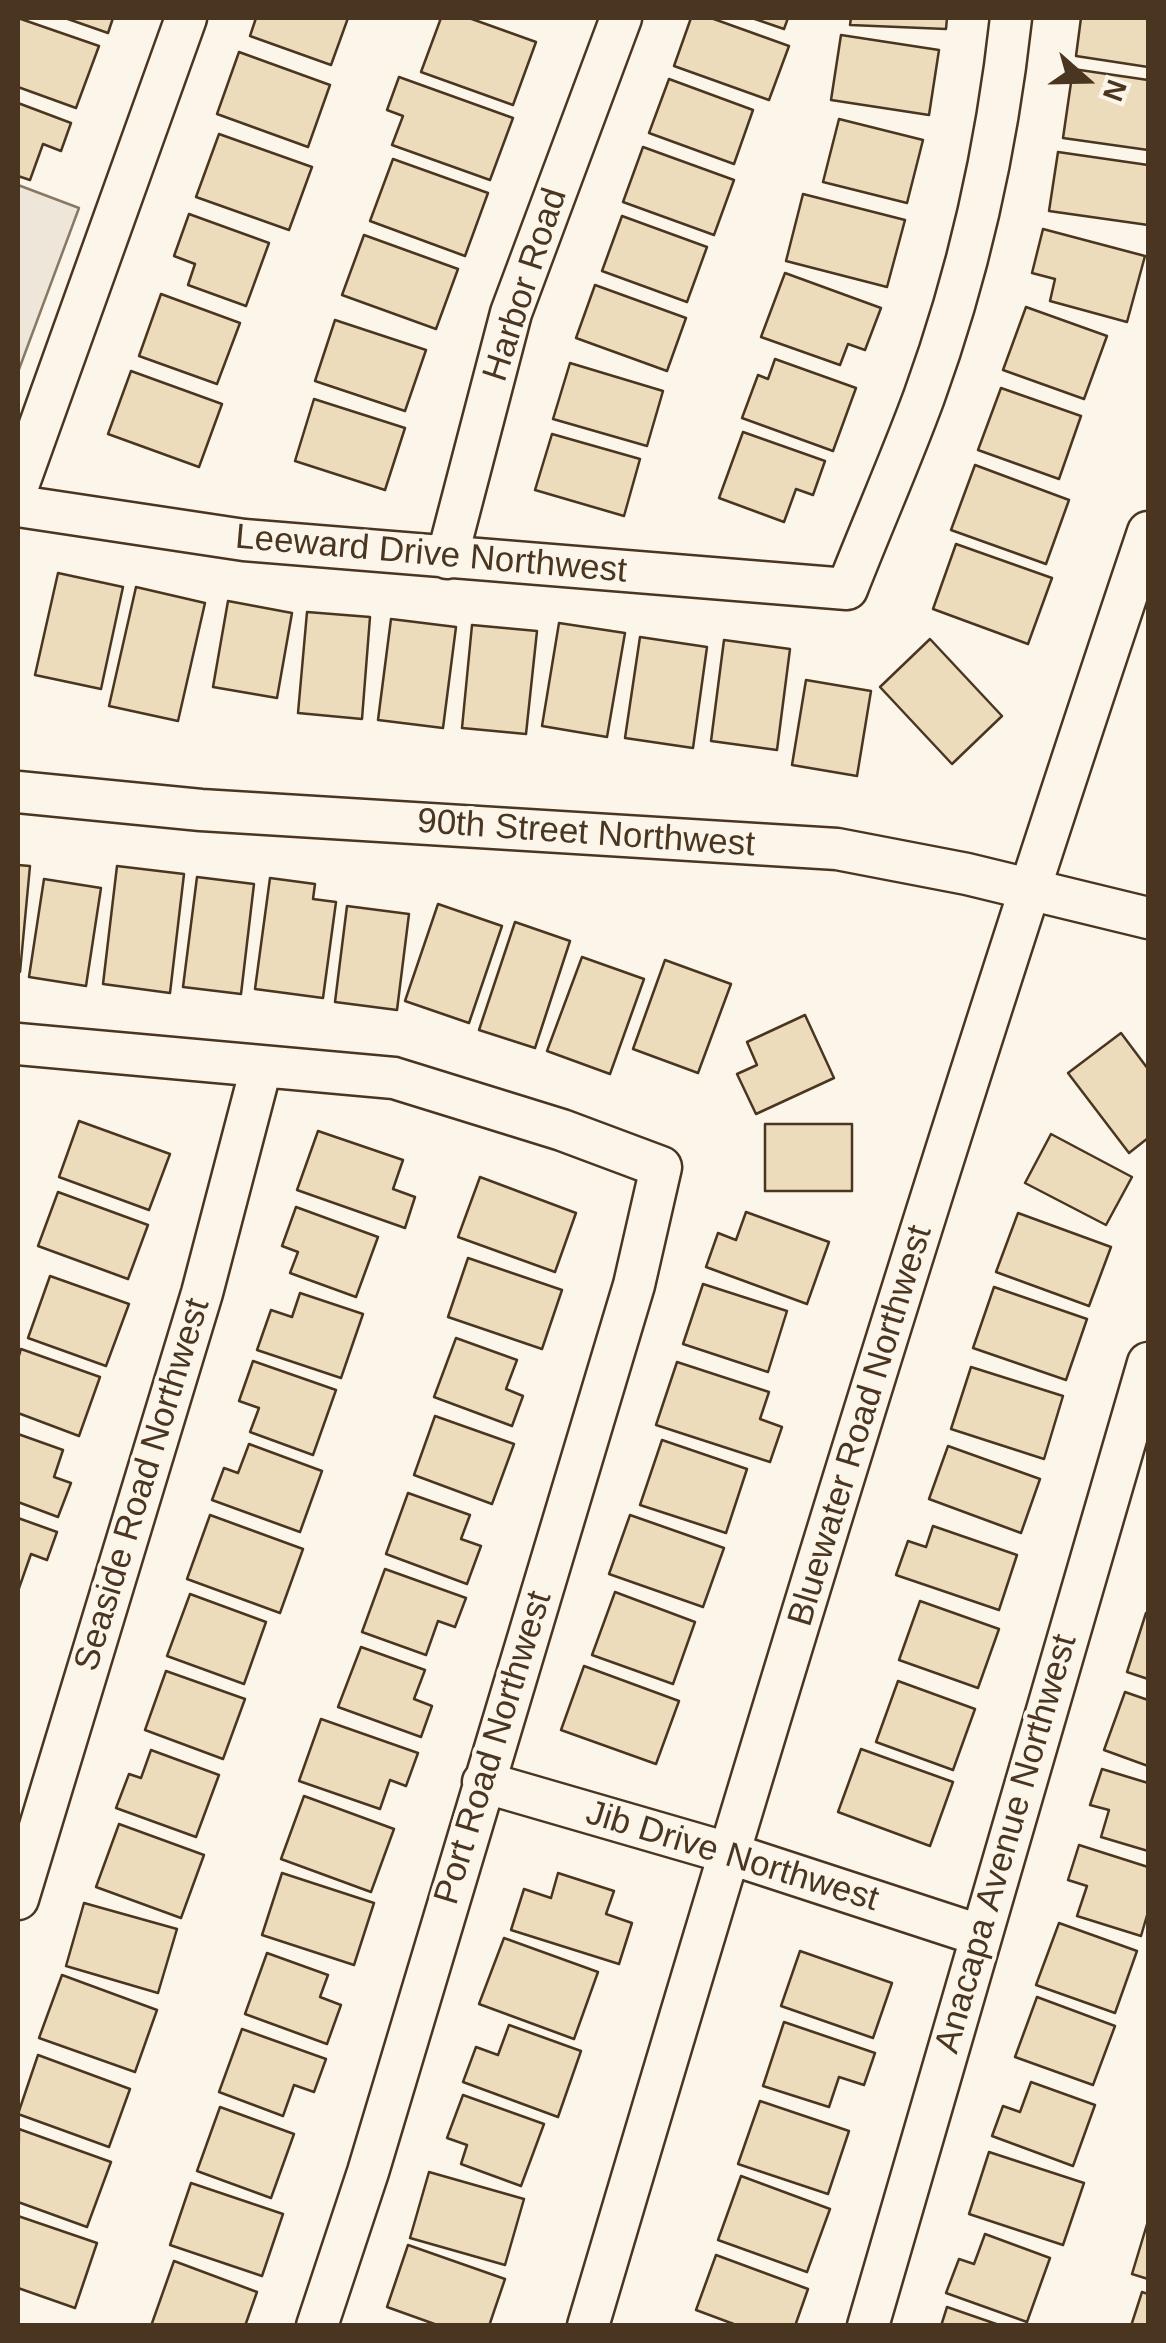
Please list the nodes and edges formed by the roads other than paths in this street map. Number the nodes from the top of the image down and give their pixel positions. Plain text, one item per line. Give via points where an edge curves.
1 (186, 18) edge
2 (621, 18) edge
3 (1011, 18) edge
4 (18, 486) edge
5 (18, 506) edge
6 (1148, 532) edge
7 (447, 558) junction
8 (18, 792) edge
9 (1028, 888) junction
10 (1148, 918) edge
11 (18, 1044) edge
12 (261, 1068) junction
13 (1148, 1363) edge
14 (483, 1782) junction
15 (728, 1854) junction
16 (18, 1899) edge
17 (980, 1935) junction
18 (317, 2326) edge
19 (588, 2326) edge
20 (868, 2326) edge

1 - 4 street
2 - 7 street, Harbor Road via 511,313
3 - 7 street, Leeward Drive Northwest via 972,237 924,395 847,589
5 - 7 street, Leeward Drive Northwest via 244,540
6 - 9 street, Bluewater Road Northwest
8 - 9 street, 90th Street Northwest via 201,810 837,849
9 - 10 street, 90th Street Northwest
9 - 15 street, Bluewater Road Northwest
11 - 12 street
12 - 14 street, Port Road Northwest via 394,1078 662,1167 634,1285
12 - 16 street, Seaside Road Northwest via 202,1293
13 - 17 street, Anacapa Avenue Northwest
14 - 15 street, Jib Drive Northwest
14 - 18 street, Port Road Northwest
15 - 17 street, Jib Drive Northwest
15 - 19 street, Bluewater Road Northwest
17 - 20 street, Anacapa Avenue Northwest

